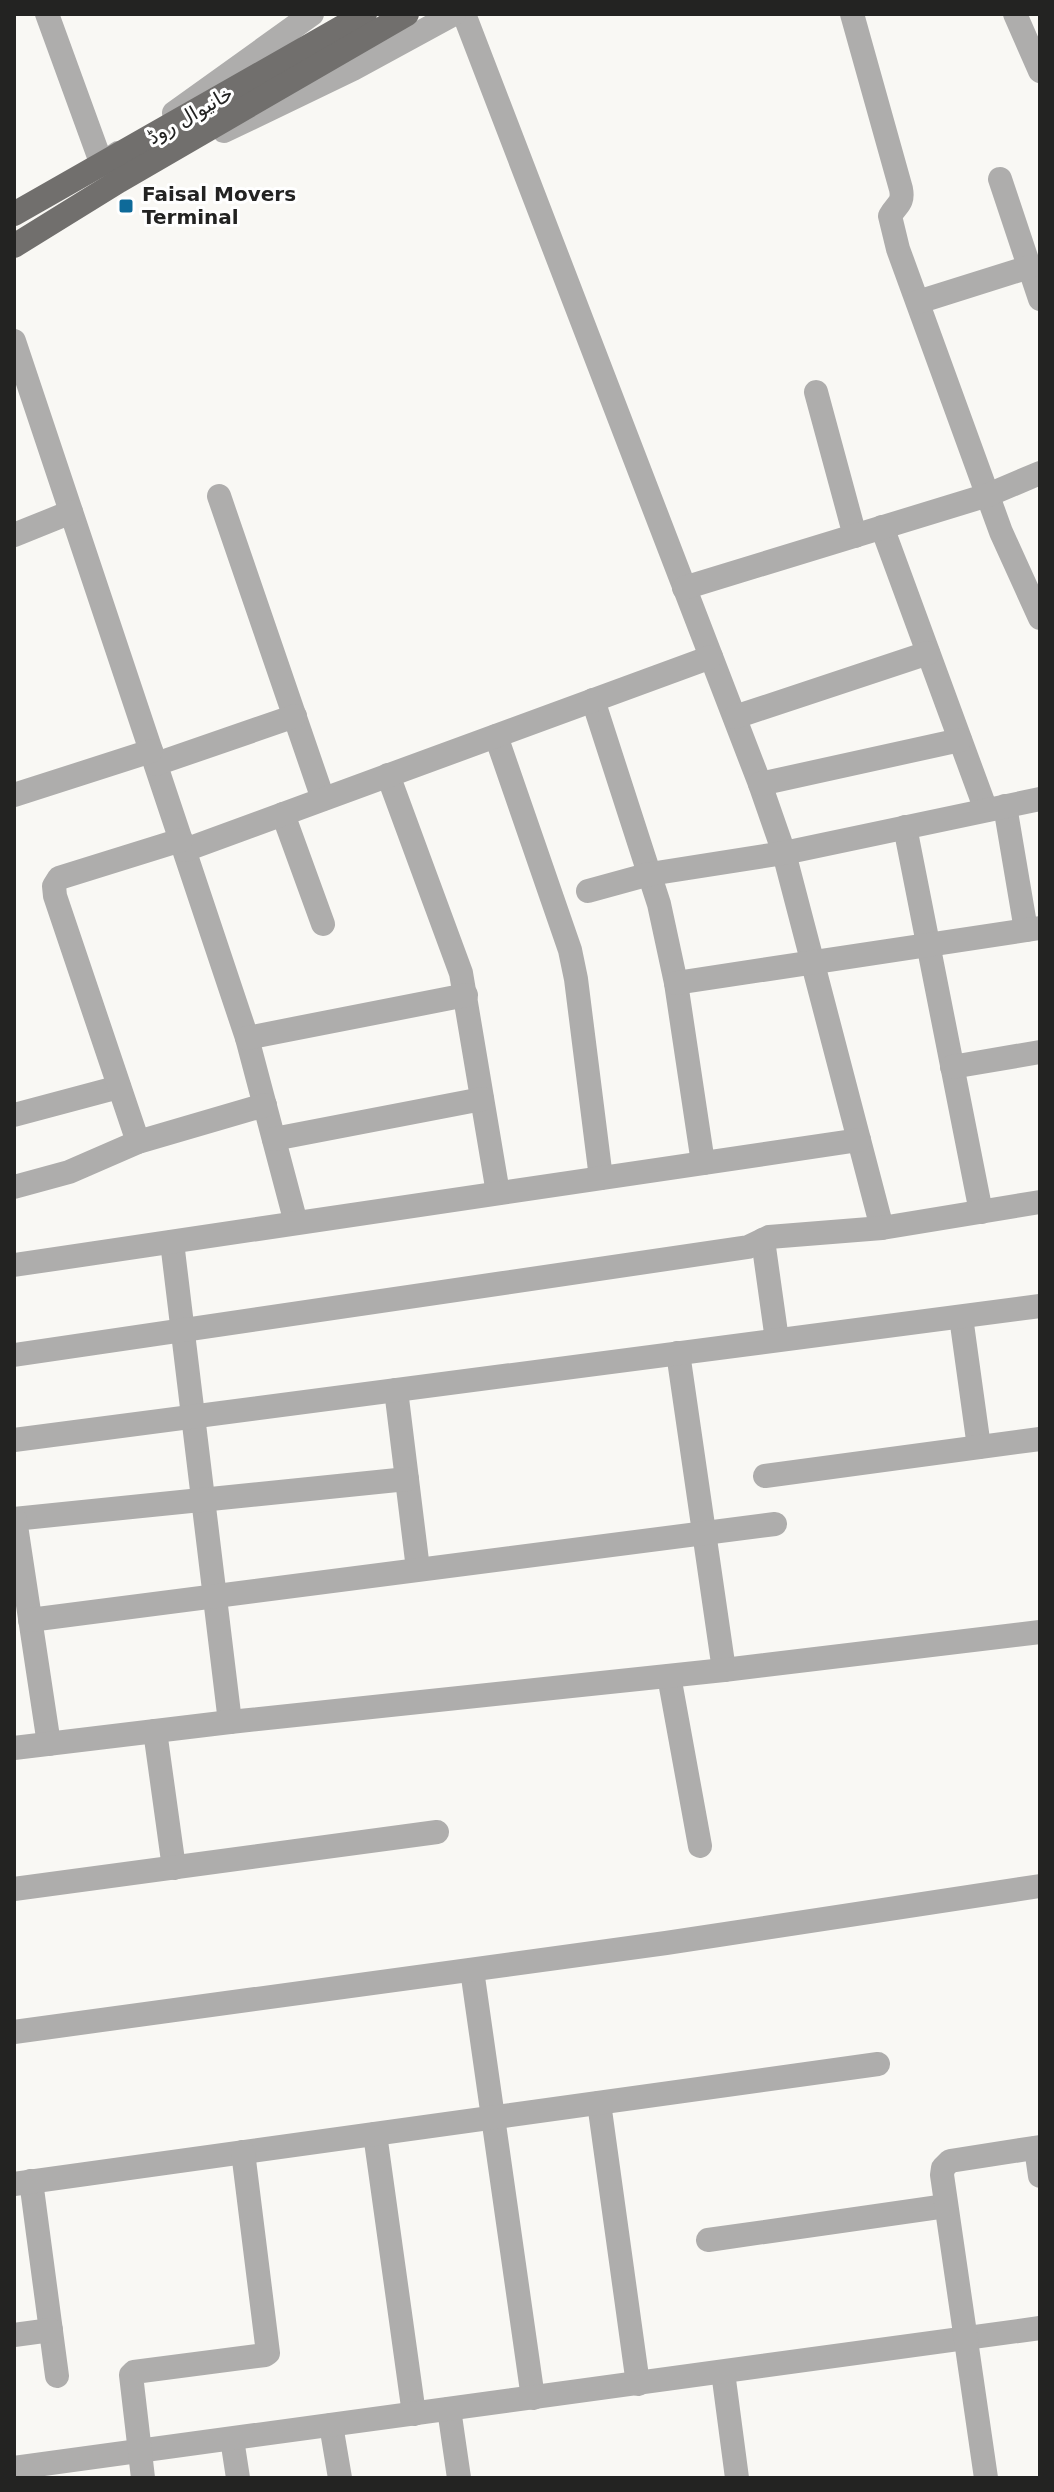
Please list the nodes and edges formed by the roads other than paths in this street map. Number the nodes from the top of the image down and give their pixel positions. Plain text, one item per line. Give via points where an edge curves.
1 (47, 14) edge
2 (312, 14) edge
3 (365, 14) edge
4 (407, 14) edge
5 (454, 14) edge
6 (464, 14) edge
7 (852, 14) edge
8 (1015, 14) edge
9 (1040, 71) edge
10 (111, 173) junction
11 (1000, 179) dead end
12 (14, 214) edge
13 (14, 246) edge
14 (1029, 267) junction
15 (1040, 299) edge
16 (918, 302) junction
17 (14, 341) edge
18 (816, 392) dead end
19 (1040, 473) edge
20 (988, 495) junction
21 (219, 496) dead end
22 (71, 512) junction
23 (882, 527) junction
24 (14, 535) edge
25 (855, 536) junction
26 (684, 588) junction
27 (1034, 588) edge
28 (1040, 618) edge
29 (928, 653) junction
30 (711, 657) junction
31 (593, 700) junction
32 (295, 716) junction
33 (735, 717) junction
34 (496, 736) junction
35 (960, 740) junction
36 (154, 757) junction
37 (388, 775) junction
38 (760, 784) junction
39 (14, 795) edge
40 (323, 799) junction
41 (1040, 799) edge
42 (996, 808) junction
43 (283, 814) junction
44 (905, 827) junction
45 (183, 845) junction
46 (784, 853) junction
47 (650, 874) junction
48 (588, 891) dead end
49 (323, 924) dead end
50 (1033, 929) edge
51 (928, 945) junction
52 (812, 962) junction
53 (676, 983) junction
54 (466, 995) junction
55 (247, 1038) junction
56 (1040, 1052) edge
57 (952, 1067) junction
58 (119, 1087) junction
59 (482, 1099) junction
60 (265, 1105) junction
61 (14, 1115) edge
62 (274, 1139) junction
63 (859, 1140) junction
64 (138, 1142) junction
65 (703, 1163) junction
66 (601, 1178) junction
67 (14, 1187) edge
68 (498, 1193) junction
69 (1040, 1202) edge
70 (981, 1212) junction
71 (296, 1223) junction
72 (882, 1228) junction
73 (763, 1240) junction
74 (172, 1242) junction
75 (14, 1265) edge
76 (1040, 1306) edge
77 (961, 1317) junction
78 (182, 1331) junction
79 (777, 1340) junction
80 (678, 1353) junction
81 (14, 1355) edge
82 (396, 1390) junction
83 (192, 1417) junction
84 (1040, 1439) edge
85 (14, 1440) edge
86 (979, 1447) junction
87 (765, 1476) dead end
88 (407, 1479) junction
89 (202, 1500) junction
90 (15, 1519) edge
91 (775, 1524) dead end
92 (704, 1533) junction
93 (418, 1569) junction
94 (214, 1596) junction
95 (30, 1620) junction
96 (1040, 1632) edge
97 (724, 1670) junction
98 (669, 1676) junction
99 (230, 1722) junction
100 (155, 1731) junction
101 (49, 1744) junction
102 (14, 1748) edge
103 (437, 1832) dead end
104 (700, 1846) dead end
105 (174, 1868) junction
106 (1040, 1886) edge
107 (14, 1889) edge
108 (472, 1970) junction
109 (14, 2032) edge
110 (878, 2064) dead end
111 (599, 2103) junction
112 (493, 2118) junction
113 (375, 2134) junction
114 (1038, 2148) edge
115 (243, 2152) junction
116 (1040, 2176) edge
117 (23, 2182) edge
118 (946, 2206) junction
119 (708, 2240) dead end
120 (1040, 2328) edge
121 (51, 2330) junction
122 (14, 2335) edge
123 (965, 2339) junction
124 (723, 2372) junction
125 (57, 2376) dead end
126 (638, 2384) junction
127 (533, 2398) junction
128 (449, 2409) junction
129 (414, 2414) junction
130 (331, 2425) junction
131 (232, 2439) junction
132 (140, 2451) junction
133 (14, 2468) edge
134 (143, 2478) edge
135 (238, 2478) edge
136 (340, 2478) edge
137 (459, 2478) edge
138 (737, 2478) edge
139 (986, 2478) edge

1 - 10 street
2 - 10 street
3 - 10 main road, خانیوال روڈ
4 - 10 main road, خانیوال روڈ
5 - 10 street, خانیوال روڈ via 353,69
6 - 26 street
7 - 16 street via 901,189 900,206 890,216
8 - 9 street
10 - 12 main road, خانیوال روڈ
10 - 13 main road, خانیوال روڈ
11 - 14 street
14 - 15 street
14 - 16 street
16 - 20 street
17 - 22 street
18 - 25 street
19 - 20 street
20 - 23 street
20 - 27 street via 1001,532
21 - 32 street
22 - 24 street
22 - 36 street
23 - 25 street
23 - 29 street
25 - 26 street
26 - 30 street
27 - 28 street
29 - 33 street
29 - 35 street
30 - 31 street
30 - 33 street
31 - 34 street
31 - 47 street
32 - 36 street
32 - 40 street
33 - 38 street
34 - 37 street
34 - 66 street via 570,950
35 - 38 street
35 - 42 street
36 - 39 street
36 - 45 street
37 - 40 street
37 - 54 street
38 - 46 street
40 - 43 street
41 - 42 street
42 - 44 street
42 - 50 street
43 - 45 street
43 - 49 street
44 - 46 street
44 - 51 street
45 - 55 street
45 - 58 street via 59,878 54,886
46 - 47 street
46 - 52 street
47 - 48 street
47 - 53 street
50 - 51 street
51 - 52 street
51 - 57 street
52 - 53 street
52 - 63 street
53 - 65 street
54 - 55 street
54 - 59 street
55 - 60 street
56 - 57 street
57 - 70 street
58 - 61 street
58 - 64 street
59 - 62 street
59 - 68 street
60 - 62 street
60 - 64 street
62 - 71 street
63 - 65 street
63 - 72 street
64 - 67 street via 69,1172
65 - 66 street
66 - 68 street
68 - 71 street
69 - 70 street
70 - 72 street
71 - 74 street
72 - 73 street
73 - 78 street via 748,1247
73 - 79 street
74 - 75 street
74 - 78 street
76 - 77 street
77 - 79 street
77 - 86 street
78 - 81 street
78 - 83 street
79 - 80 street
80 - 82 street
80 - 92 street
82 - 83 street
82 - 88 street
83 - 85 street
83 - 89 street
84 - 86 street
86 - 87 street
88 - 89 street
88 - 93 street
89 - 90 street
89 - 94 street
90 - 95 street
91 - 92 street
92 - 93 street
92 - 97 street
93 - 94 street
94 - 95 street
94 - 99 street
95 - 101 street
96 - 97 street
97 - 98 street
98 - 99 street
98 - 104 street
99 - 100 street
100 - 101 street
100 - 105 street
101 - 102 street
103 - 105 street
105 - 107 street
106 - 108 street
108 - 109 street
108 - 112 street
110 - 111 street
111 - 112 street
111 - 126 street
112 - 113 street
112 - 127 street
113 - 115 street
113 - 129 street
114 - 116 street
114 - 118 street via 950,2161 942,2175
115 - 117 street
115 - 132 street via 268,2353 134,2372
117 - 121 street
118 - 119 street
118 - 123 street
120 - 123 street
121 - 122 street
121 - 125 street
123 - 124 street
123 - 139 street
124 - 126 street
124 - 138 street
126 - 127 street
127 - 128 street
128 - 129 street
128 - 137 street
129 - 130 street
130 - 131 street
130 - 136 street
131 - 132 street
131 - 135 street
132 - 133 street
132 - 134 street

